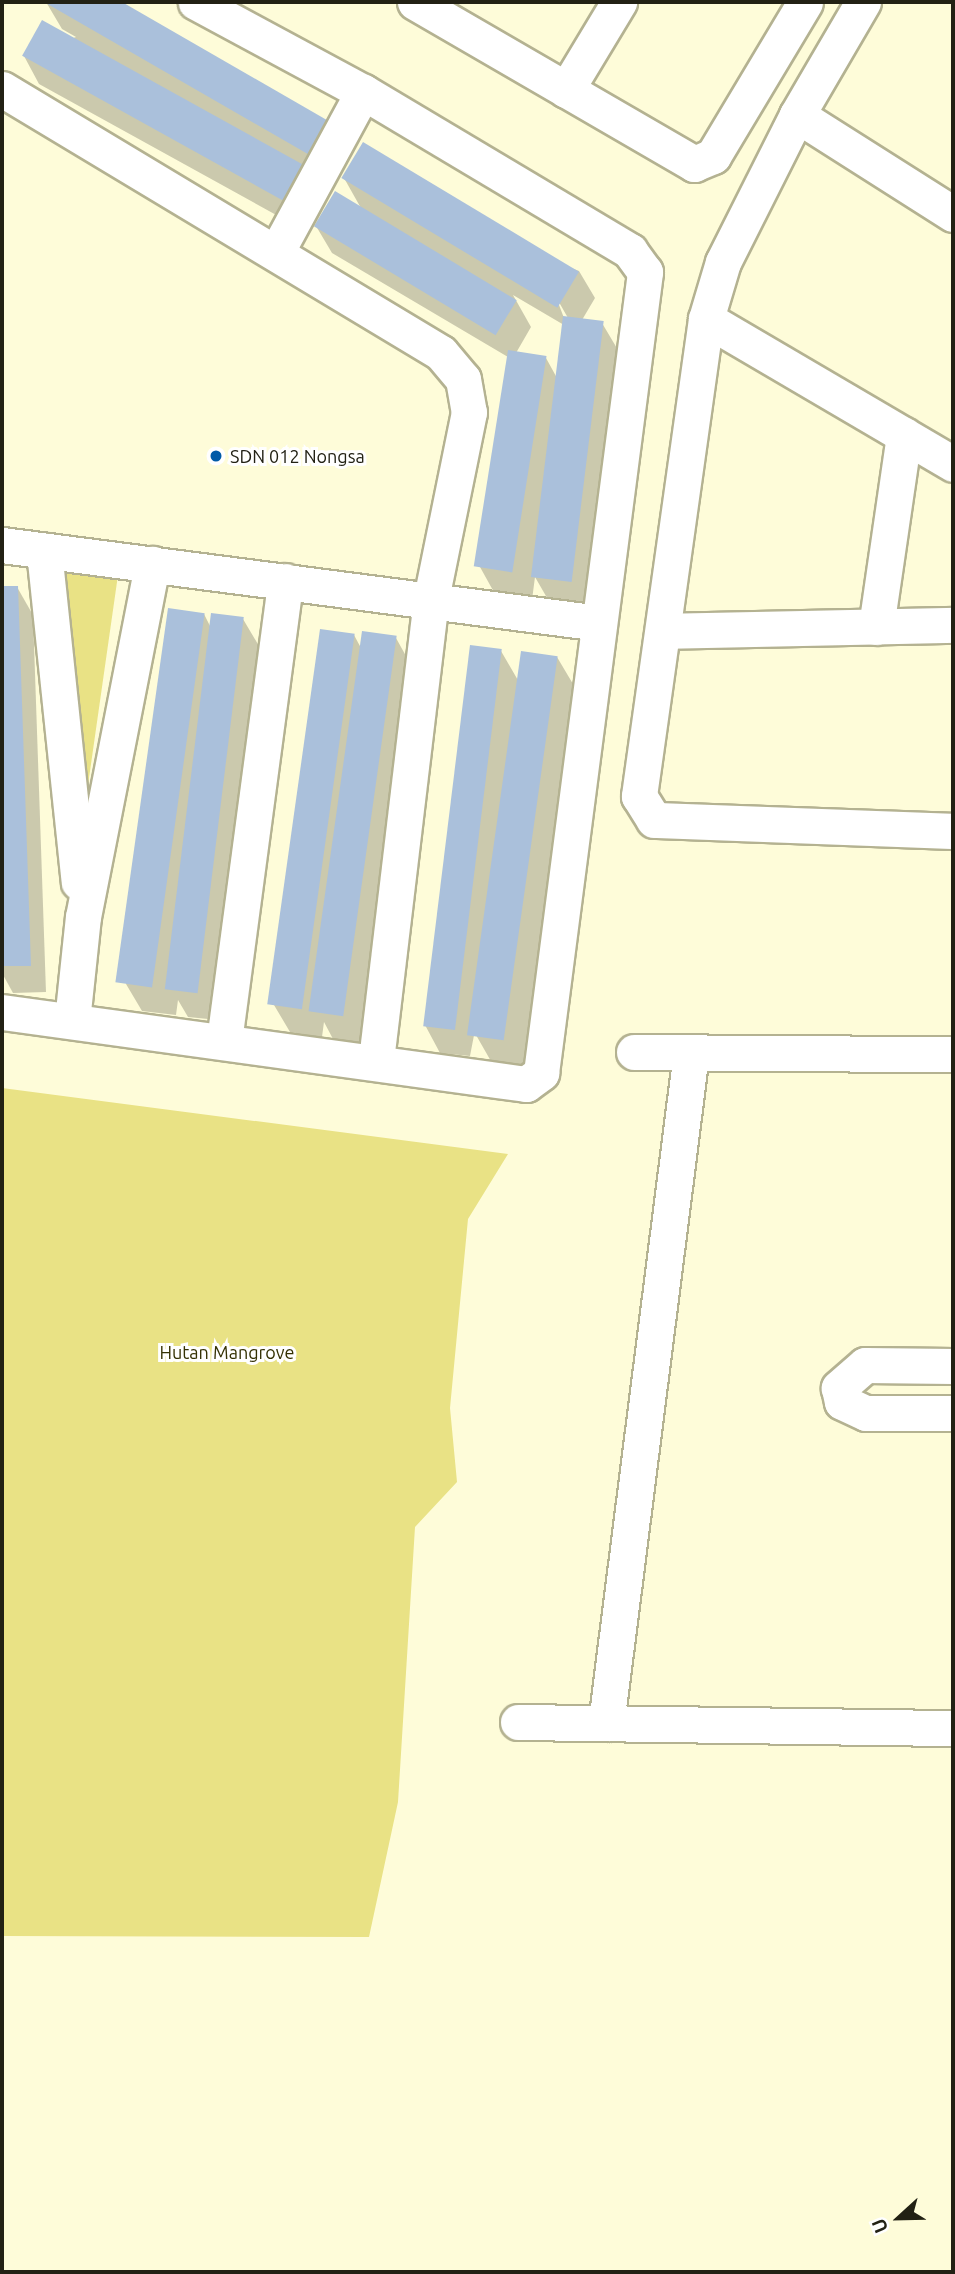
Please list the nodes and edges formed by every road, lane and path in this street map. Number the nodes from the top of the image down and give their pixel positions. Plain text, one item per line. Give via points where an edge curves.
1 (196, 2) edge
2 (619, 2) edge
3 (805, 2) edge
4 (863, 2) edge
5 (422, 3) edge
6 (2, 89) edge
7 (566, 90) junction
8 (363, 92) junction
9 (797, 115) junction
10 (953, 214) edge
11 (277, 251) junction
12 (706, 319) junction
13 (904, 435) junction
14 (953, 464) edge
15 (2, 545) edge
16 (44, 551) junction
17 (152, 564) junction
18 (285, 581) junction
19 (431, 599) junction
20 (599, 623) junction
21 (953, 625) edge
22 (876, 626) junction
23 (664, 631) junction
24 (953, 831) edge
25 (83, 917) junction
26 (2, 1012) edge
27 (72, 1021) junction
28 (224, 1041) junction
29 (634, 1052) dead end
30 (691, 1054) junction
31 (953, 1054) edge
32 (376, 1060) junction
33 (953, 1366) edge
34 (953, 1413) edge
35 (518, 1722) dead end
36 (606, 1723) junction
37 (953, 1728) edge

1 - 8 street
2 - 7 street
3 - 7 street via 713,156 702,163 687,162
4 - 9 street
5 - 7 street
6 - 11 street
8 - 11 street
8 - 20 street via 630,251 645,272
9 - 10 street
9 - 12 street via 723,262
11 - 19 street via 441,353 463,379 469,412
12 - 13 street
12 - 23 street
13 - 14 street
13 - 22 street
15 - 16 street
16 - 17 street
16 - 25 street
17 - 18 street
17 - 25 street
18 - 19 street
18 - 28 street
19 - 20 street
19 - 32 street
20 - 32 street via 539,1077 526,1084
21 - 22 street
22 - 23 street
23 - 24 street via 639,796 654,820
25 - 27 street
26 - 27 street
27 - 28 street
28 - 32 street
29 - 30 street
30 - 31 street
30 - 36 street
33 - 34 street via 865,1366 839,1388 842,1402 866,1413
35 - 36 street
36 - 37 street

